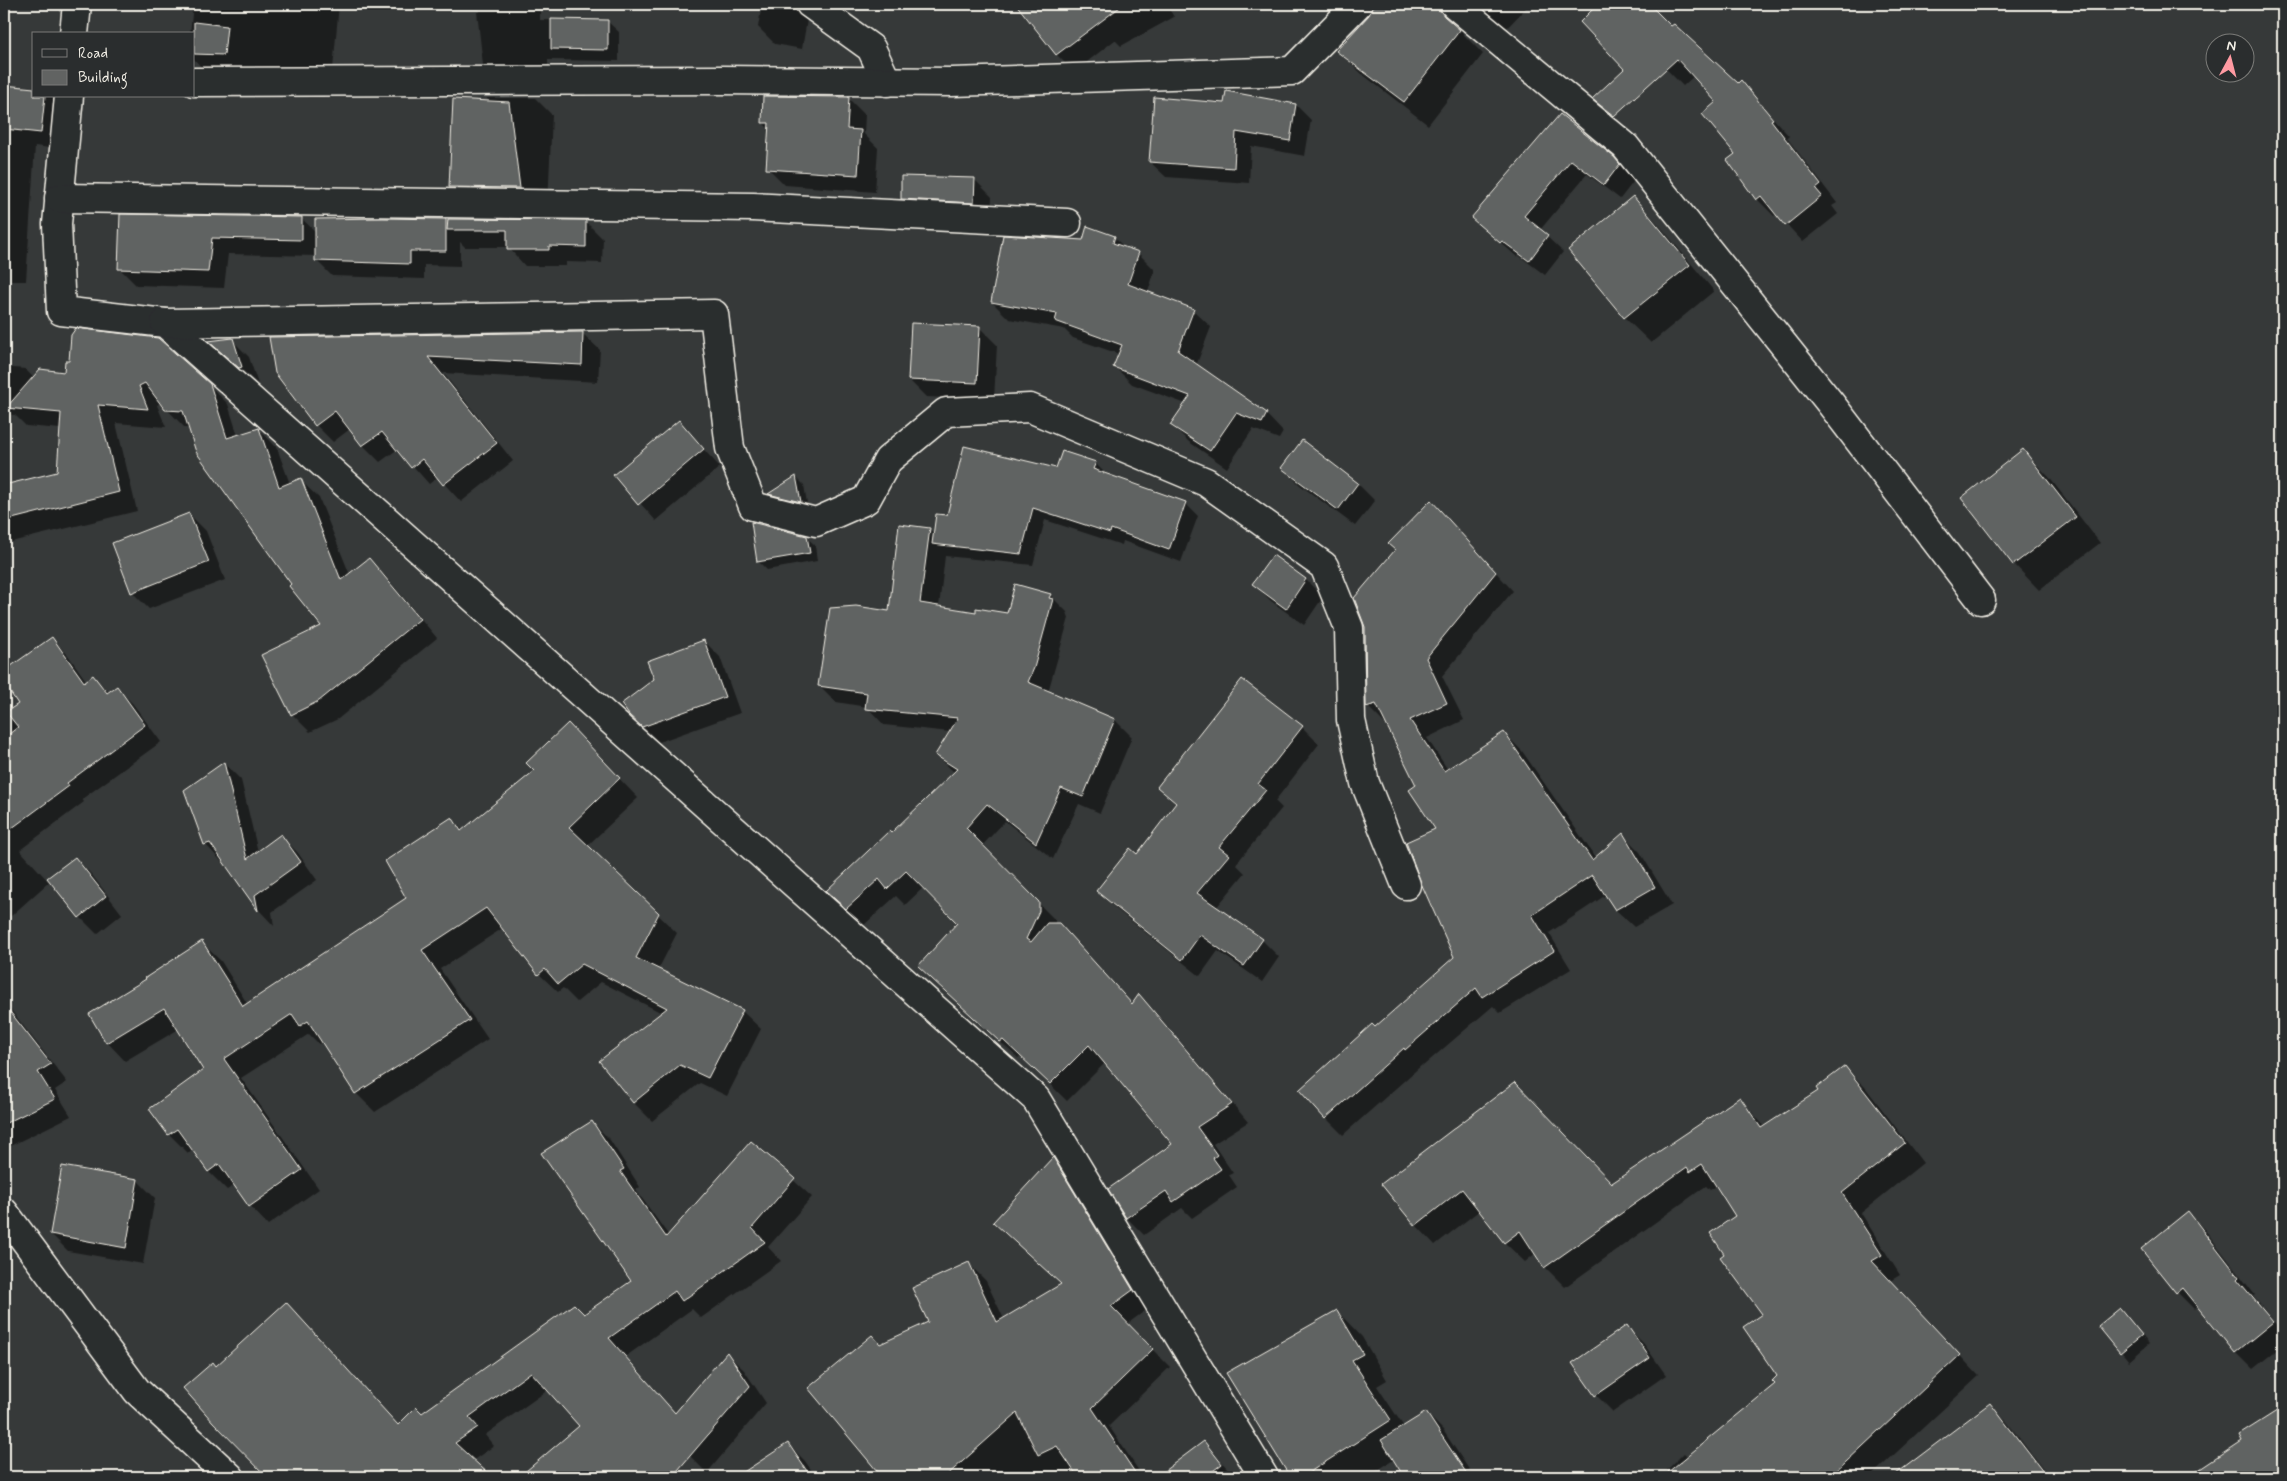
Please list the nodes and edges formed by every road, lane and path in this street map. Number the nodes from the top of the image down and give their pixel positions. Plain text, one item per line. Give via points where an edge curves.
1 (77, 4) edge
2 (810, 4) edge
3 (1358, 4) edge
4 (1454, 4) edge
5 (74, 32) edge
6 (195, 82) edge
7 (887, 82) junction
8 (69, 98) edge
9 (59, 198) junction
10 (1067, 223) dead end
11 (165, 323) junction
12 (1981, 600) dead end
13 (1406, 885) dead end
14 (4, 1212) edge
15 (230, 1477) edge
16 (1264, 1477) edge

1 - 5 street
2 - 7 street via 871,48
3 - 7 street via 1292,71
4 - 12 street via 1626,146
6 - 7 street
8 - 9 street
9 - 10 street via 753,206
9 - 11 street via 61,311
11 - 13 street via 714,314 730,448 753,506 816,522 866,500 888,460 946,412 1030,408 1206,482 1324,566 1349,628 1351,720 1365,783
11 - 16 street via 1036,1099
14 - 15 street via 137,1391

